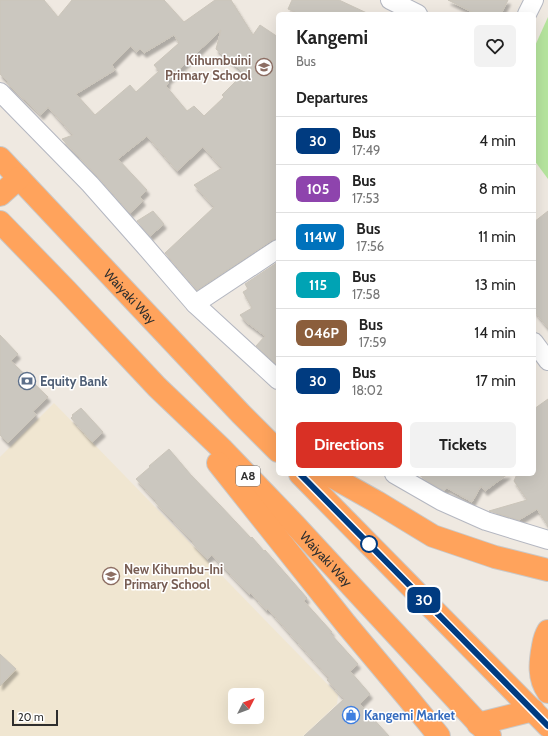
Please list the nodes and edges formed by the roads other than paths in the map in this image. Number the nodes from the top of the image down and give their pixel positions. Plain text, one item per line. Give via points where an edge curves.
1 (390, 0) edge
2 (534, 0) edge
3 (414, 12) edge
4 (528, 12) edge
5 (0, 92) edge
6 (0, 158) edge
7 (19, 178) junction
8 (0, 196) edge
9 (0, 222) edge
10 (276, 250) edge
11 (195, 304) junction
12 (536, 345) edge
13 (548, 361) edge
14 (276, 378) edge
15 (157, 387) junction
16 (241, 414) junction
17 (276, 439) edge
18 (276, 449) edge
19 (302, 476) edge
20 (330, 476) edge
21 (398, 476) edge
22 (548, 540) edge
23 (548, 570) edge
24 (548, 631) edge
25 (548, 692) edge
26 (533, 710) junction
27 (548, 726) edge
28 (484, 730) edge
29 (439, 736) edge

1 - 3 street
2 - 4 street
5 - 11 street via 90,184
6 - 7 highway, Waiyaki Way
7 - 8 highway
7 - 16 highway, Waiyaki Way
9 - 15 highway, Waiyaki Way / A8
10 - 11 street
11 - 14 street
12 - 13 street
15 - 28 highway, Waiyaki Way / A8 via 223,450 294,524
15 - 29 highway, Waiyaki Way / A8
16 - 17 highway
16 - 18 highway, Waiyaki Way
19 - 26 highway
20 - 23 highway via 433,536 495,557
21 - 22 street via 442,501 486,521
24 - 25 highway via 540,659 544,686
26 - 27 highway
26 - 28 highway

